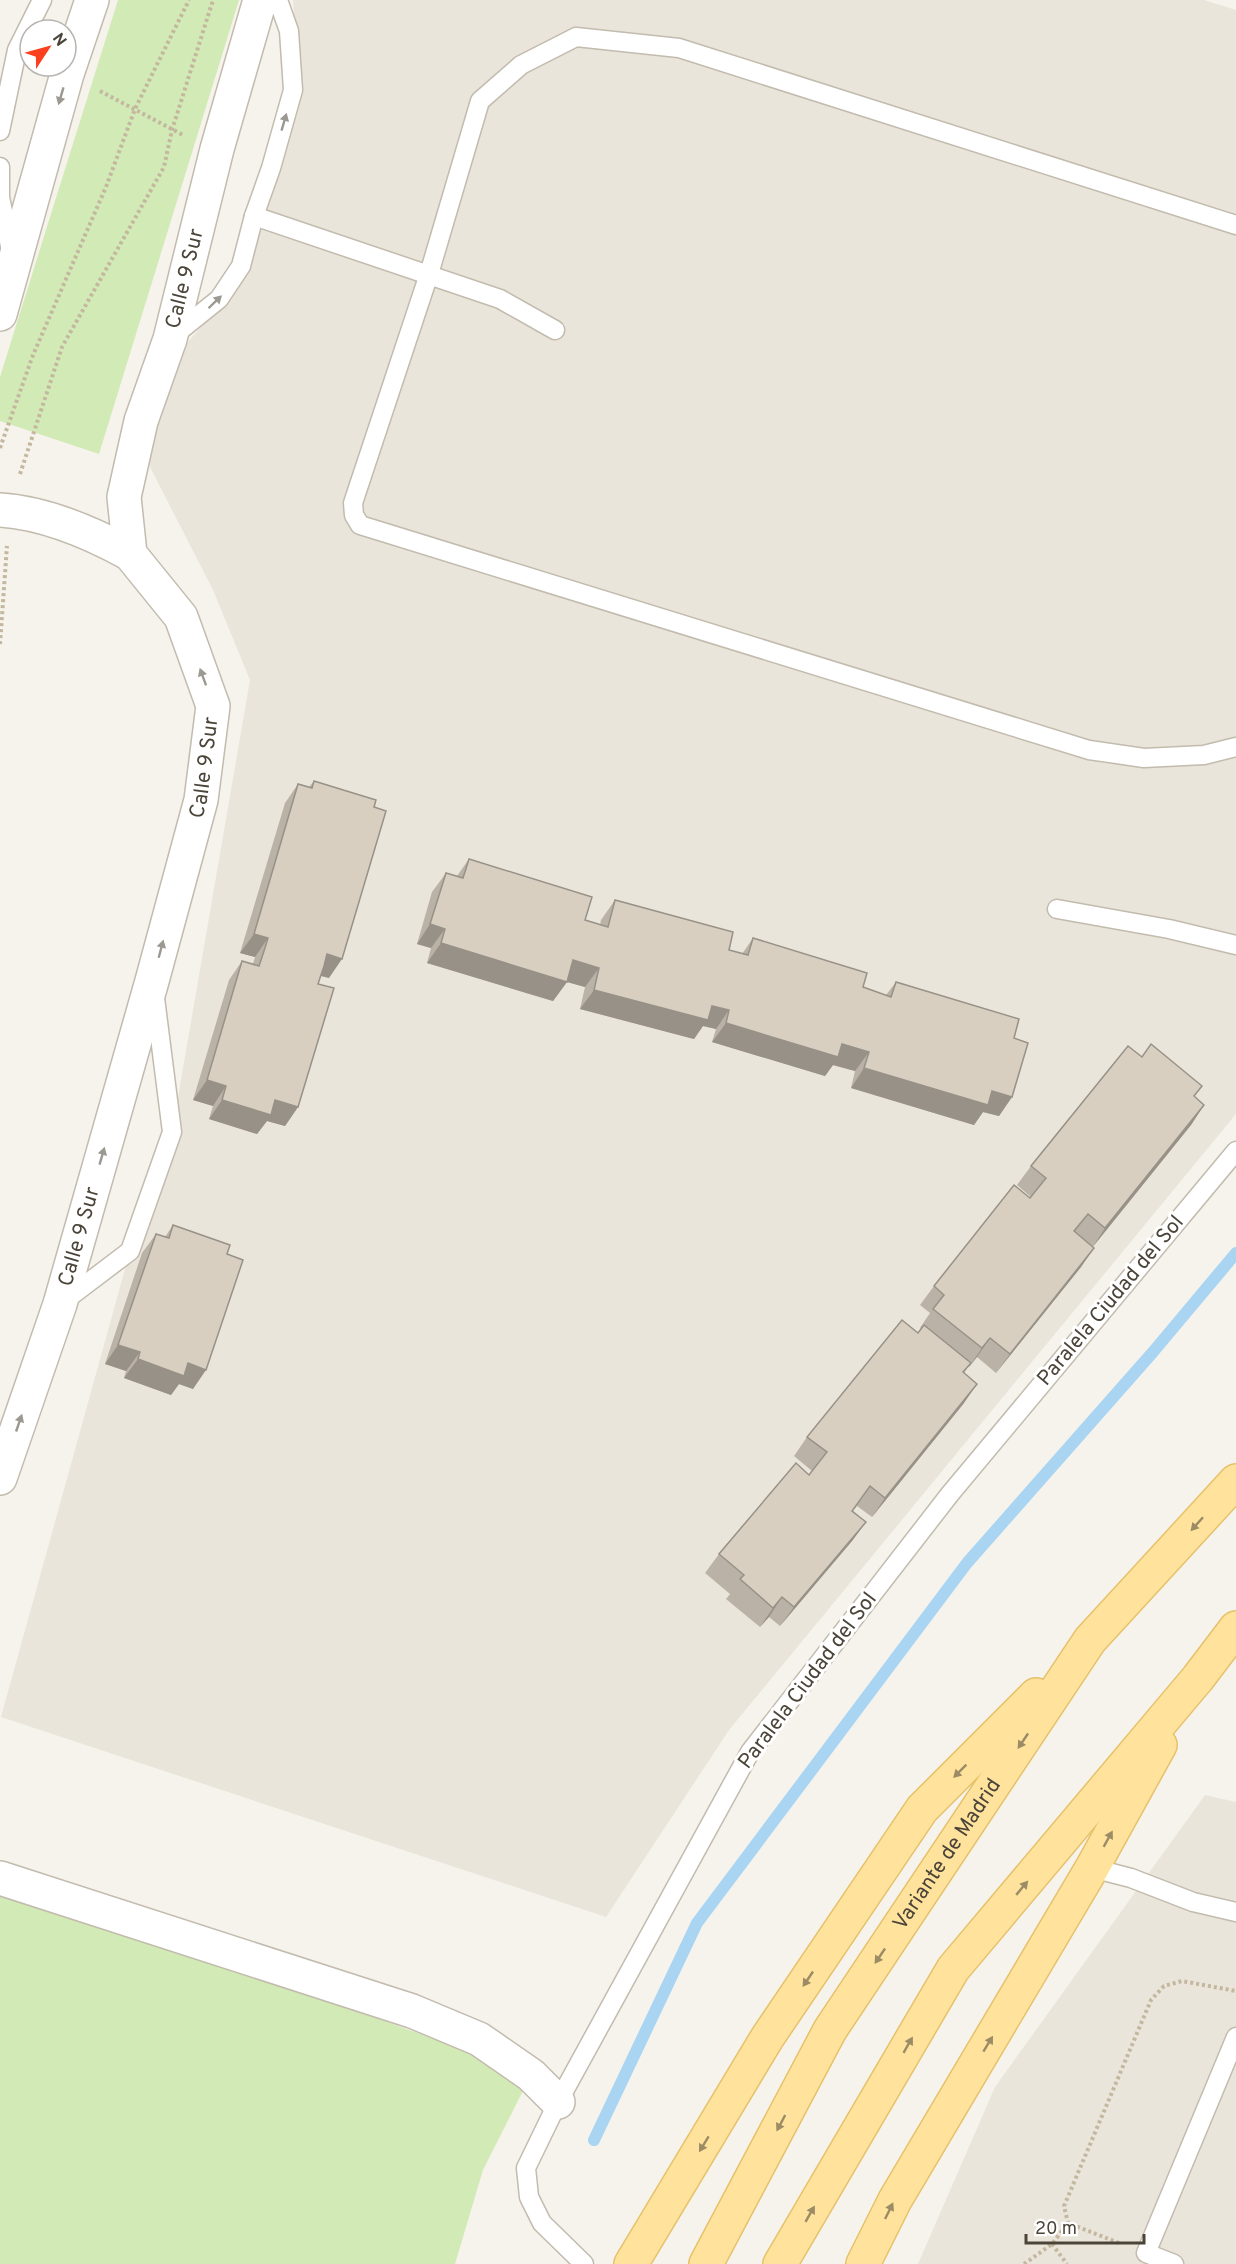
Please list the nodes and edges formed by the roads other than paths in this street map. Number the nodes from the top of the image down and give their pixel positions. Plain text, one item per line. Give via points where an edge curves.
1 (42, 0) edge
2 (92, 0) edge
3 (260, 0) edge
4 (278, 0) edge
5 (9, 48) edge
6 (0, 131) edge
7 (0, 167) edge
8 (254, 216) junction
9 (1236, 225) edge
10 (14, 261) junction
11 (429, 274) junction
12 (0, 314) edge
13 (555, 330) dead end
14 (170, 339) junction
15 (5, 510) edge
16 (130, 554) junction
17 (1236, 747) edge
18 (1057, 909) dead end
19 (1236, 945) edge
20 (152, 981) junction
21 (1236, 1151) edge
22 (60, 1304) junction
23 (0, 1478) edge
24 (1236, 1480) edge
25 (1236, 1628) edge
26 (1090, 1640) junction
27 (1198, 1678) junction
28 (1092, 1868) junction
29 (0, 1878) edge
30 (1236, 1912) edge
31 (1236, 2037) edge
32 (558, 2102) junction
33 (584, 2264) edge
34 (632, 2264) edge
35 (705, 2264) edge
36 (780, 2264) edge
37 (863, 2264) edge
38 (1174, 2264) edge

1 - 5 lane
2 -> 10 street
3 - 14 street, Calle 9 Sur via 217,149
8 -> 4 lane via 293,90 289,31
5 - 6 lane
7 - 10 lane via 0,197
8 - 11 lane
14 -> 8 lane via 219,300 241,266
9 - 11 lane via 679,48 576,37 521,65 480,101
10 - 12 street
11 - 13 lane via 500,299
11 - 17 lane via 353,503 360,525 1089,750 1144,758 1204,755
14 - 16 street, Calle 9 Sur via 141,421 124,497
15 - 16 street via 90,532
20 -> 16 street, Calle 9 Sur via 201,800 213,706 181,617
18 - 19 lane via 1169,928
22 -> 20 street, Calle 9 Sur
20 - 22 lane via 172,1132 130,1251
21 - 32 lane, Paralela Ciudad del Sol via 950,1494 750,1752
23 -> 22 street, Calle 9 Sur
24 -> 26 main road, Variante de Madrid
25 - 27 main road
26 -> 34 main road via 922,1809 767,2038
26 -> 35 main road, Variante de Madrid via 830,2030
28 -> 27 main road
36 -> 27 main road via 953,1969
28 - 30 lane via 1193,1902
37 -> 28 main road via 895,2200
29 - 32 street via 412,2011 479,2039 531,2075
31 - 38 lane via 1146,2253
32 - 33 lane, Paralela Ciudad del Sol via 525,2168 529,2196 542,2223

